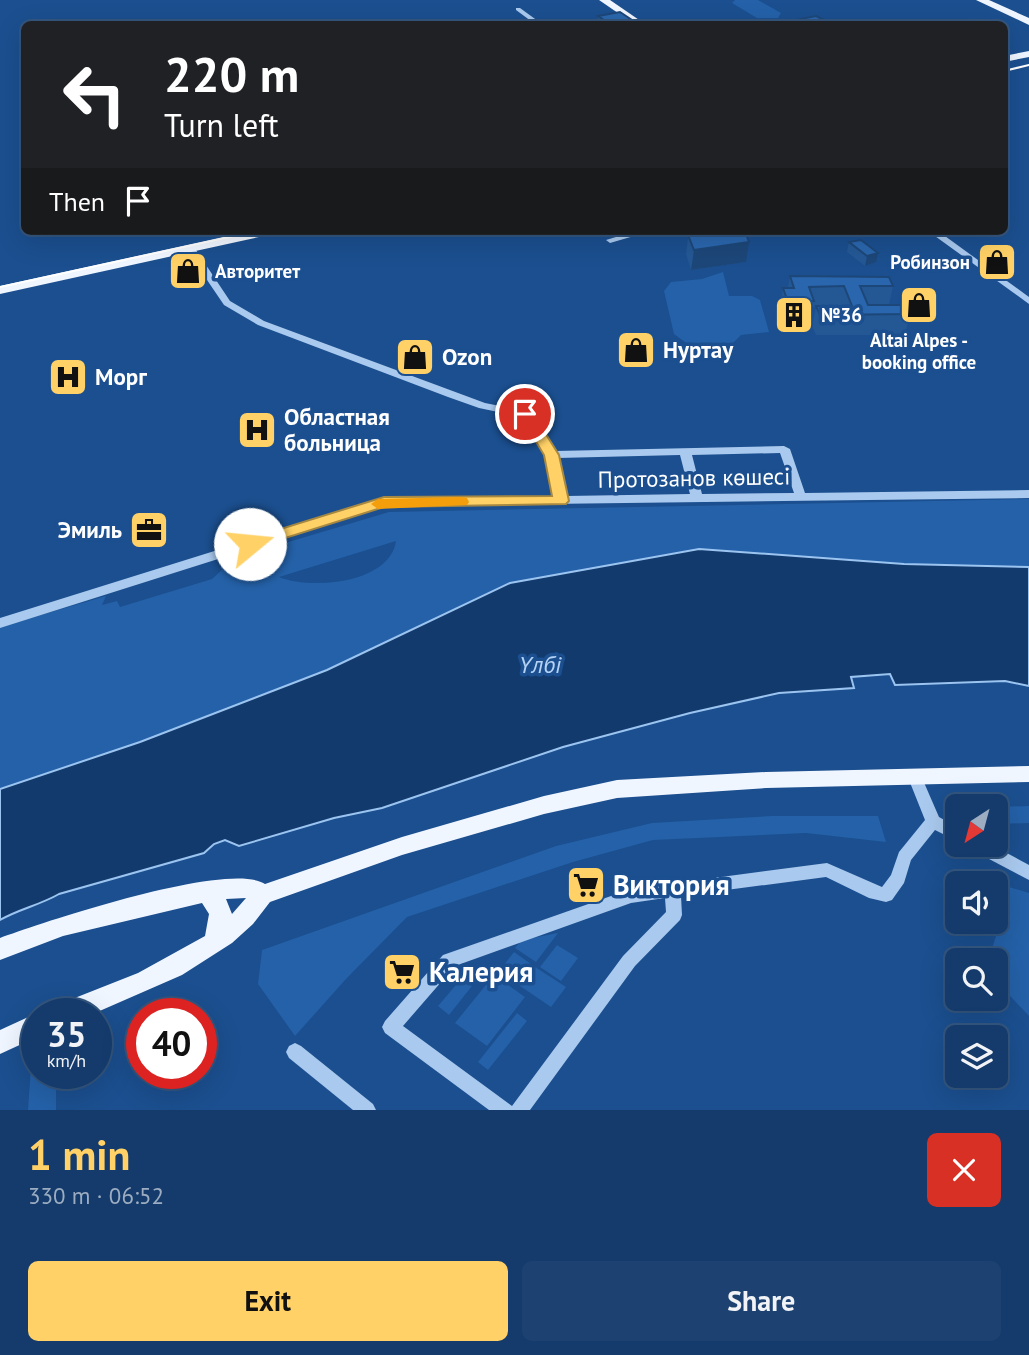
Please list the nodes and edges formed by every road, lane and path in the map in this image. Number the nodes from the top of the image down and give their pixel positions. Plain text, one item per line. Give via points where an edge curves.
1 (604, 0) edge
2 (981, 0) edge
3 (518, 9) dead end
4 (535, 21) edge
5 (636, 21) edge
6 (1029, 22) edge
7 (1029, 54) edge
8 (1008, 58) edge
9 (228, 235) edge
10 (247, 235) edge
11 (631, 235) edge
12 (938, 235) edge
13 (610, 240) dead end
14 (189, 246) junction
15 (0, 284) edge
16 (0, 290) edge
17 (1029, 301) edge
18 (685, 451) junction
19 (552, 455) junction
20 (1029, 494) edge
21 (697, 498) junction
22 (802, 498) junction
23 (561, 501) junction
24 (0, 623) edge
25 (1029, 774) edge
26 (914, 775) junction
27 (933, 821) junction
28 (945, 828) edge
29 (1001, 858) edge
30 (1029, 873) edge
31 (673, 890) junction
32 (202, 891) junction
33 (262, 895) junction
34 (213, 943) junction
35 (0, 949) edge
36 (100, 998) edge
37 (21, 1032) edge
38 (0, 1042) edge
39 (295, 1052) dead end
40 (367, 1110) edge
41 (504, 1110) edge
42 (519, 1110) edge

1 - 5 main road
2 - 6 main road
3 - 4 street
7 - 8 main road
9 - 14 main road
10 - 14 main road
11 - 13 street
12 - 17 street
14 - 15 main road
14 - 16 main road
14 - 19 street via 227,303 261,323 472,402 525,414 538,422 535,428
18 - 19 street
18 - 21 street
18 - 22 street via 785,449
19 - 23 street
20 - 22 street, Протозанов көшесі
21 - 22 street, Протозанов көшесі
21 - 23 street, Протозанов көшесі
23 - 24 street, Протозанов көшесі via 384,502
25 - 26 main road
26 - 27 street
26 - 33 main road via 617,789 402,846
27 - 28 street
27 - 31 street via 904,856 898,878 886,895 827,870
29 - 30 street
31 - 41 street via 631,896 449,960 391,1027
31 - 42 street via 674,915 629,961
32 - 33 main road via 252,888
32 - 34 main road via 221,912
32 - 35 main road via 63,926
33 - 34 main road via 250,914
34 - 36 main road
37 - 38 main road
39 - 40 street

